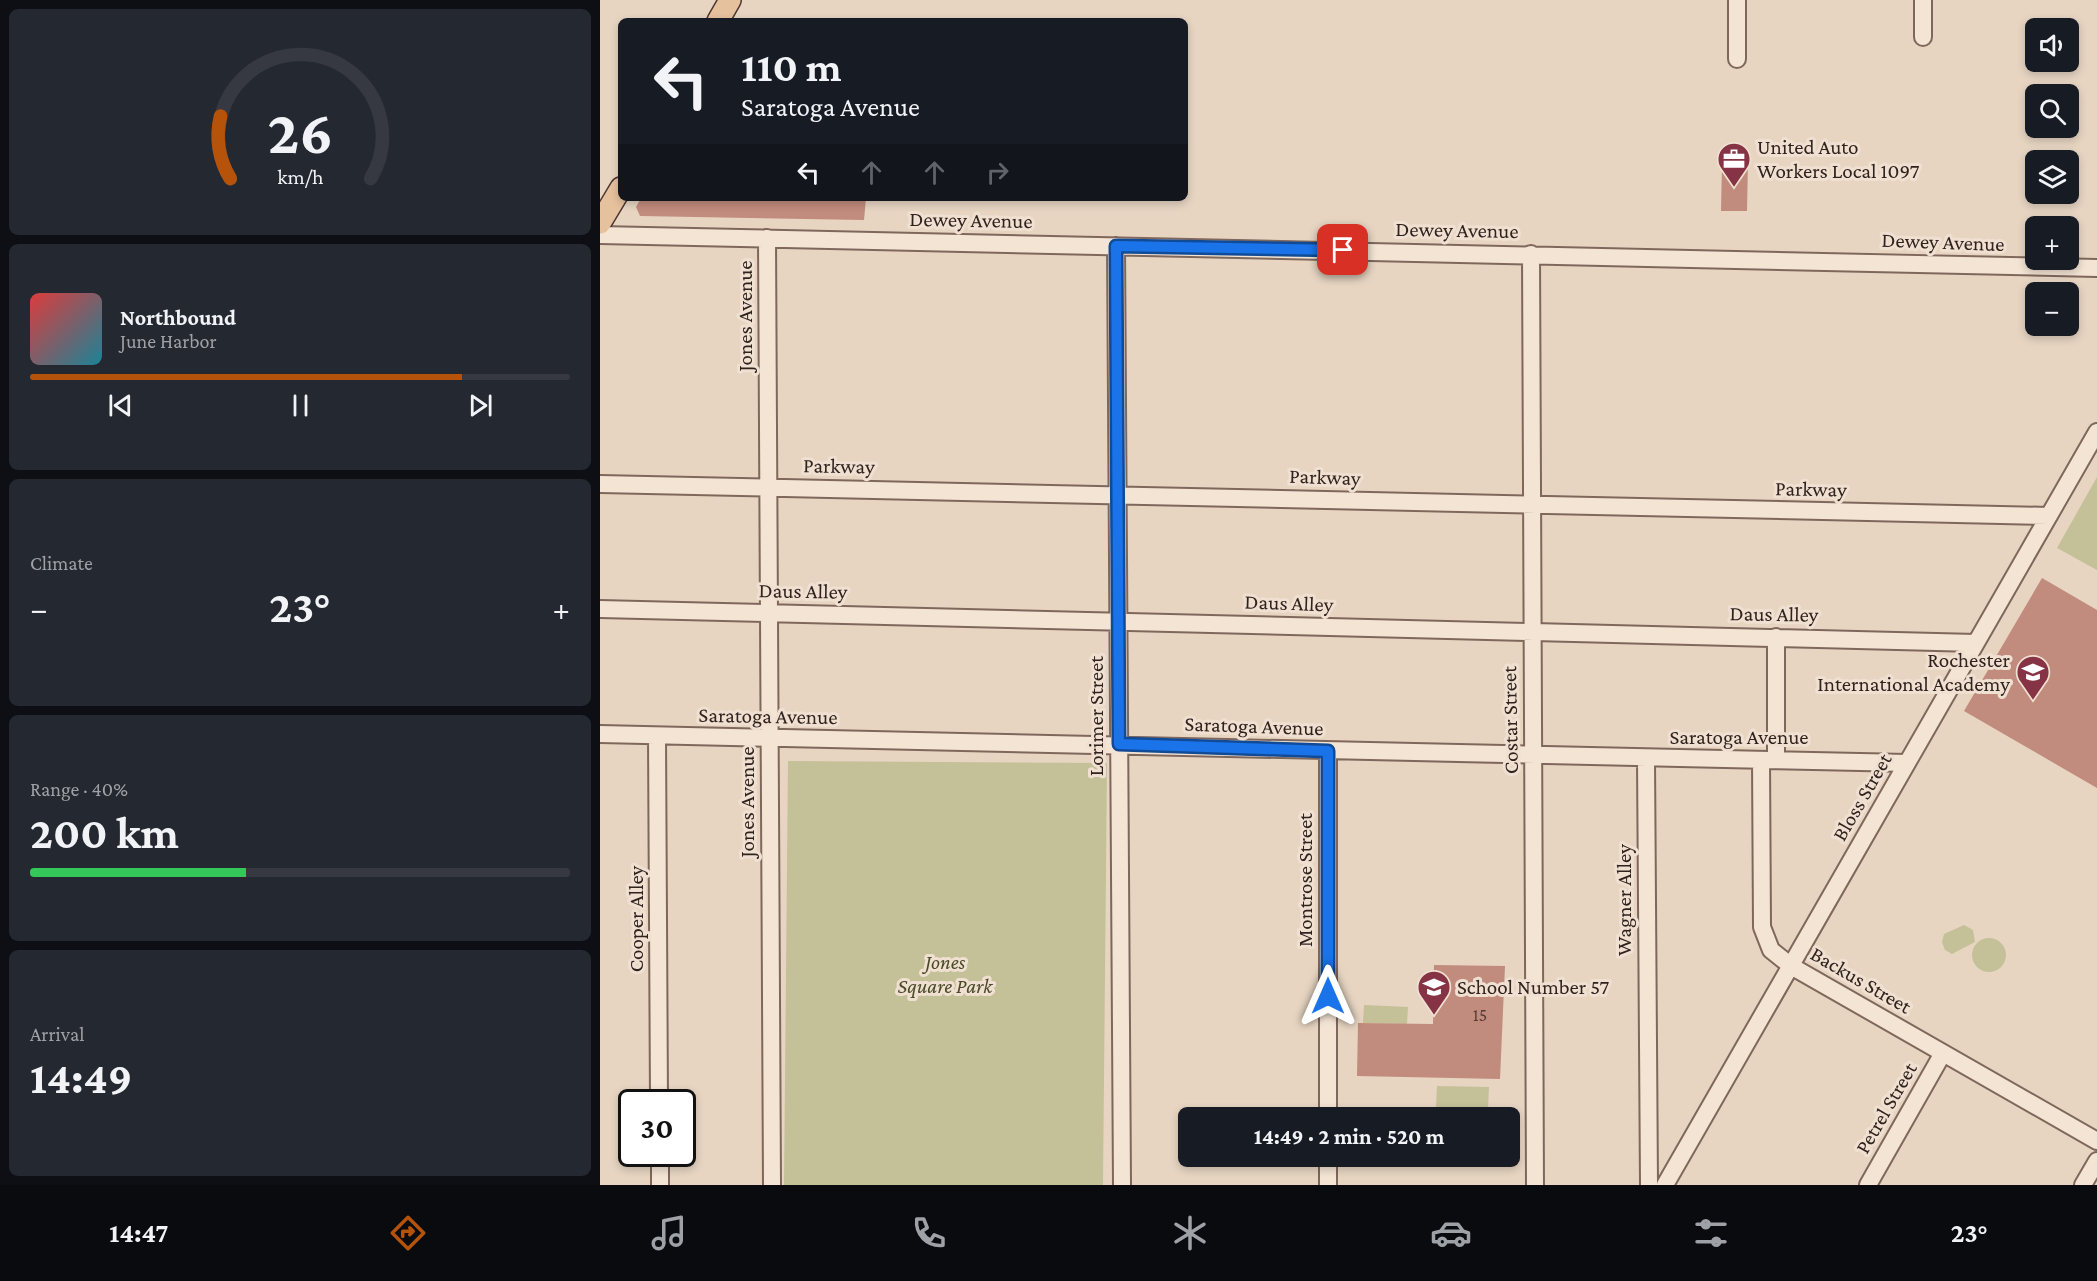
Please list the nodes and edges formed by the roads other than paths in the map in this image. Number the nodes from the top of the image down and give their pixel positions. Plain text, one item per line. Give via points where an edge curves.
1 (730, 0) edge
2 (1737, 0) edge
3 (1923, 0) edge
4 (720, 18) edge
5 (1923, 37) dead end
6 (1737, 59) dead end
7 (618, 193) edge
8 (600, 224) edge
9 (600, 235) edge
10 (767, 238) junction
11 (1116, 246) junction
12 (1531, 254) junction
13 (2097, 268) edge
14 (2097, 432) edge
15 (600, 484) edge
16 (768, 487) junction
17 (1118, 494) junction
18 (1532, 505) junction
19 (2049, 516) junction
20 (600, 609) edge
21 (769, 612) junction
22 (1118, 621) junction
23 (1532, 632) junction
24 (1776, 637) junction
25 (1976, 643) junction
26 (600, 734) edge
27 (657, 736) junction
28 (769, 739) junction
29 (1119, 744) junction
30 (1328, 751) junction
31 (1533, 757) junction
32 (1646, 759) junction
33 (1769, 759) junction
34 (1907, 764) junction
35 (1791, 966) junction
36 (1943, 1053) junction
37 (659, 1089) edge
38 (1328, 1107) edge
39 (2097, 1141) edge
40 (2097, 1161) edge
41 (660, 1167) edge
42 (1328, 1167) edge
43 (660, 1185) edge
44 (772, 1185) edge
45 (1122, 1185) edge
46 (1328, 1185) edge
47 (1534, 1185) edge
48 (1649, 1185) edge
49 (1665, 1185) edge
50 (1868, 1185) edge
51 (2083, 1185) edge

1 - 4 main road
2 - 6 street
3 - 5 street
7 - 8 main road
9 - 10 street, Dewey Avenue
10 - 11 street, Dewey Avenue
10 - 16 street, Jones Avenue
11 - 12 street, Dewey Avenue
11 - 17 street, Lorimer Street
12 - 13 street, Dewey Avenue
12 - 18 street, Costar Street
14 - 19 street, Bloss Street
15 - 16 street, Parkway
16 - 17 street, Parkway
16 - 21 street, Jones Avenue
17 - 18 street, Parkway
17 - 22 street, Lorimer Street
18 - 19 street, Parkway
18 - 23 street, Costar Street
19 - 25 street, Bloss Street
20 - 21 street, Daus Alley
21 - 22 street, Daus Alley
21 - 28 street, Jones Avenue
22 - 23 street, Daus Alley
22 - 29 street, Lorimer Street
23 - 24 street, Daus Alley
23 - 31 street, Costar Street
24 - 25 street, Daus Alley
24 - 33 street, Backus Street
25 - 34 street, Bloss Street
26 - 27 street, Saratoga Avenue
27 - 28 street, Saratoga Avenue
27 - 37 street, Cooper Alley
28 - 29 street, Saratoga Avenue
28 - 44 street, Jones Avenue
29 - 30 street, Saratoga Avenue
29 - 45 street, Lorimer Street
30 - 31 street, Saratoga Avenue
30 - 38 street, Montrose Street
31 - 32 street, Saratoga Avenue
31 - 47 street, Costar Street
32 - 33 street, Saratoga Avenue
32 - 48 street, Wagner Alley
33 - 34 street, Saratoga Avenue
33 - 35 street, Backus Street via 1762,927 1771,950
34 - 35 street, Bloss Street
35 - 36 street, Backus Street
35 - 49 street, Bloss Street
36 - 39 street, Backus Street
36 - 50 street, Petrel Street
40 - 51 street
41 - 43 street
42 - 46 street

